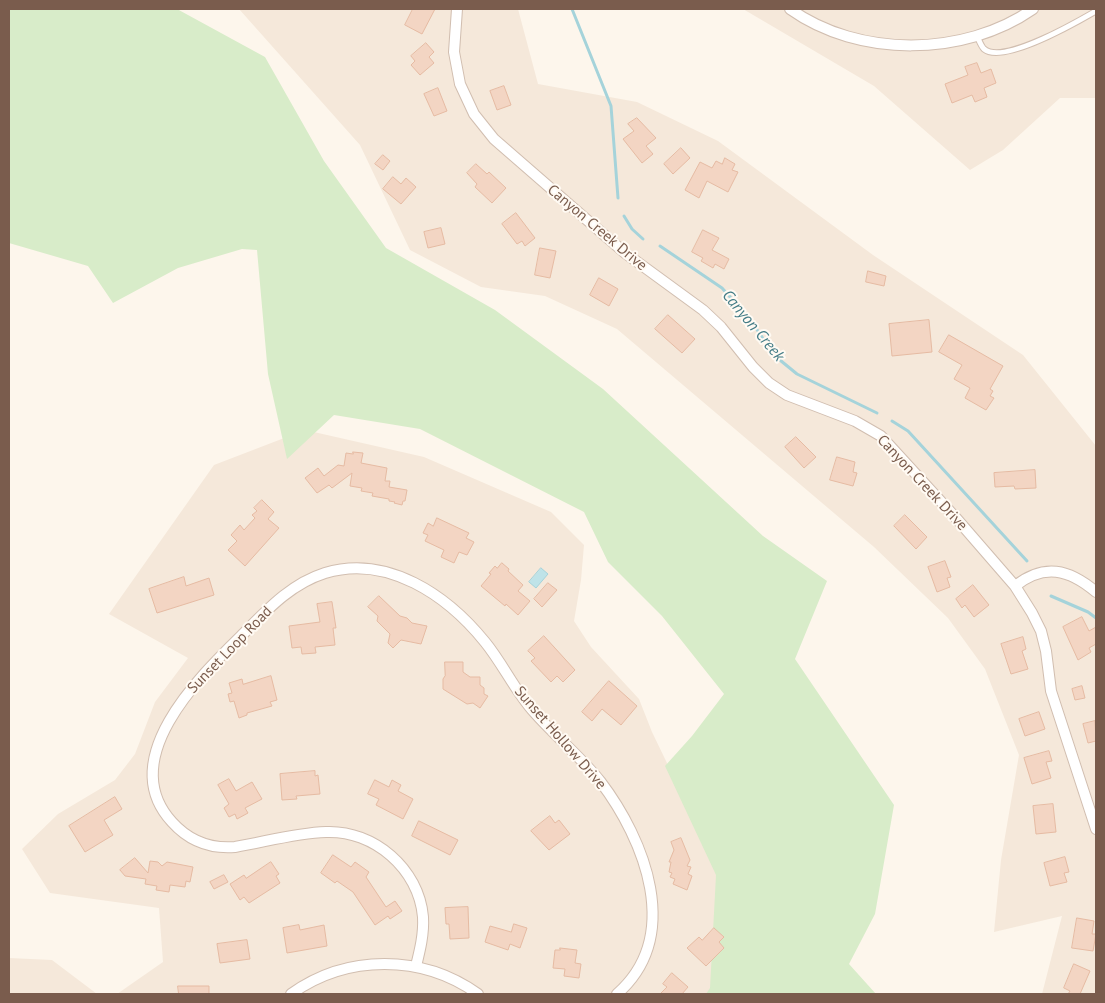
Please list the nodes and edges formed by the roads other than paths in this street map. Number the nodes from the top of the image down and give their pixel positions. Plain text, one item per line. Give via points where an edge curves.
1 (457, 9) edge
2 (790, 9) edge
3 (1033, 9) edge
4 (1096, 12) edge
5 (977, 35) junction
6 (338, 570) joint
7 (1014, 586) junction
8 (1096, 592) edge
9 (1096, 829) edge
10 (416, 966) junction
11 (291, 994) edge
12 (478, 994) edge
13 (617, 994) edge

1 - 7 street, Canyon Creek Drive via 454,52 460,84 474,114 494,139 625,254 703,310 769,382 787,395 855,421 881,436
2 - 5 street via 834,31 881,43 937,44
3 - 5 street
4 - 5 lane via 1065,29 1008,52 985,50
6 - 10 street, Sunset Loop Road via 311,578 279,599 195,684 174,713 160,742 153,767 155,789 168,818 185,834 205,844 225,848 327,832 353,835 377,846 397,862 418,893 423,929
6 - 13 street, Sunset Hollow Drive via 361,568 395,574 419,585 453,609 486,643 535,713 588,767 608,793 642,858 653,907 651,935 643,960
7 - 8 street via 1034,574 1058,572 1072,576
7 - 9 street, Canyon Creek Drive via 1041,631 1051,691
10 - 11 street via 356,966 316,979
10 - 12 street via 448,977

